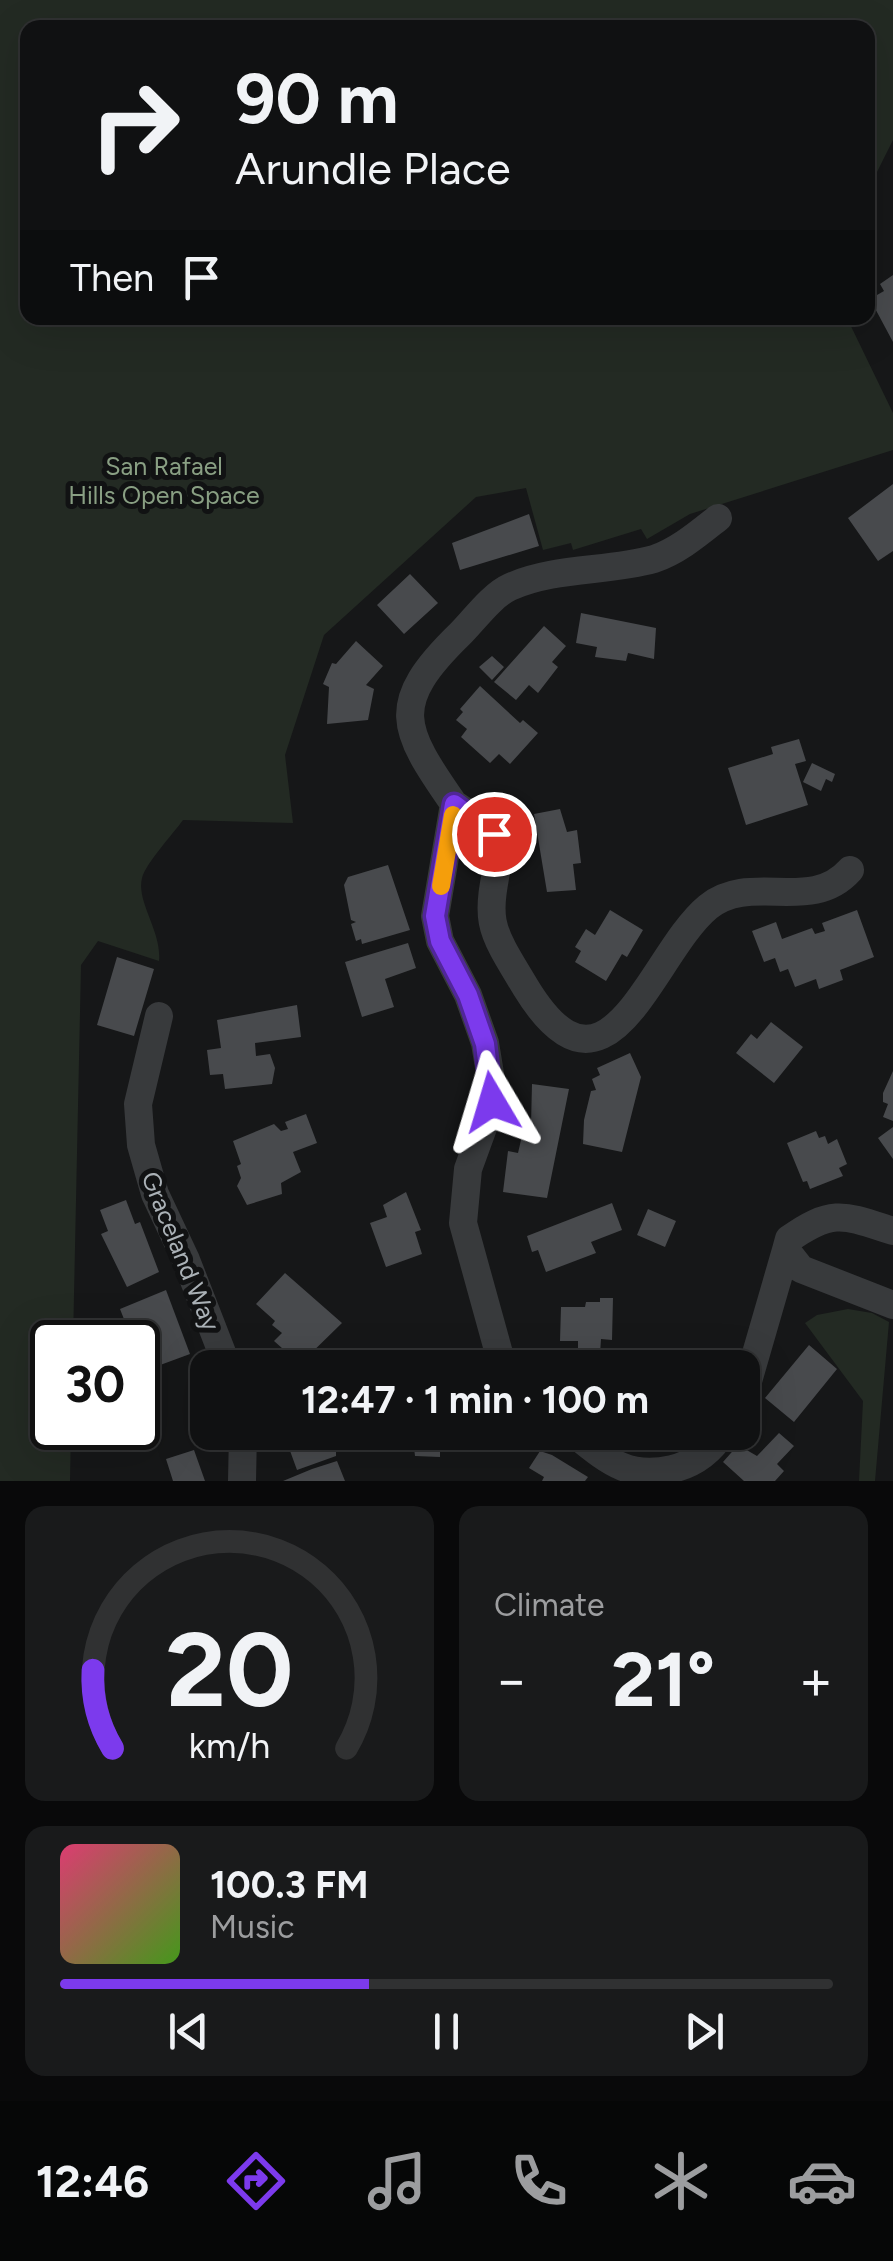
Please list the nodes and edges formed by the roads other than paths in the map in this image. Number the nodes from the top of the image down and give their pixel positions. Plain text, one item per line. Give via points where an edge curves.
1 (718, 518) dead end
2 (454, 804) junction
3 (850, 870) dead end
4 (159, 1016) dead end
5 (893, 1231) edge
6 (786, 1250) junction
7 (893, 1306) edge
8 (221, 1350) edge
9 (498, 1350) edge
10 (757, 1350) edge
11 (243, 1450) edge
12 (596, 1450) edge
13 (710, 1450) edge
14 (242, 1481) edge

1 - 2 street via 655,558 508,588 430,664 408,708 412,738
2 - 3 street via 484,824 501,846 490,922 545,1019 568,1036 593,1038 626,1020 708,907 738,890 820,891
2 - 9 street via 435,916 485,1044 492,1102 468,1169 462,1223
4 - 8 street, Graceland Way via 138,1104 140,1145
5 - 6 street via 844,1217 819,1218 789,1239
6 - 7 street via 801,1269
6 - 10 street
11 - 14 street
12 - 13 street via 648,1475 687,1466

